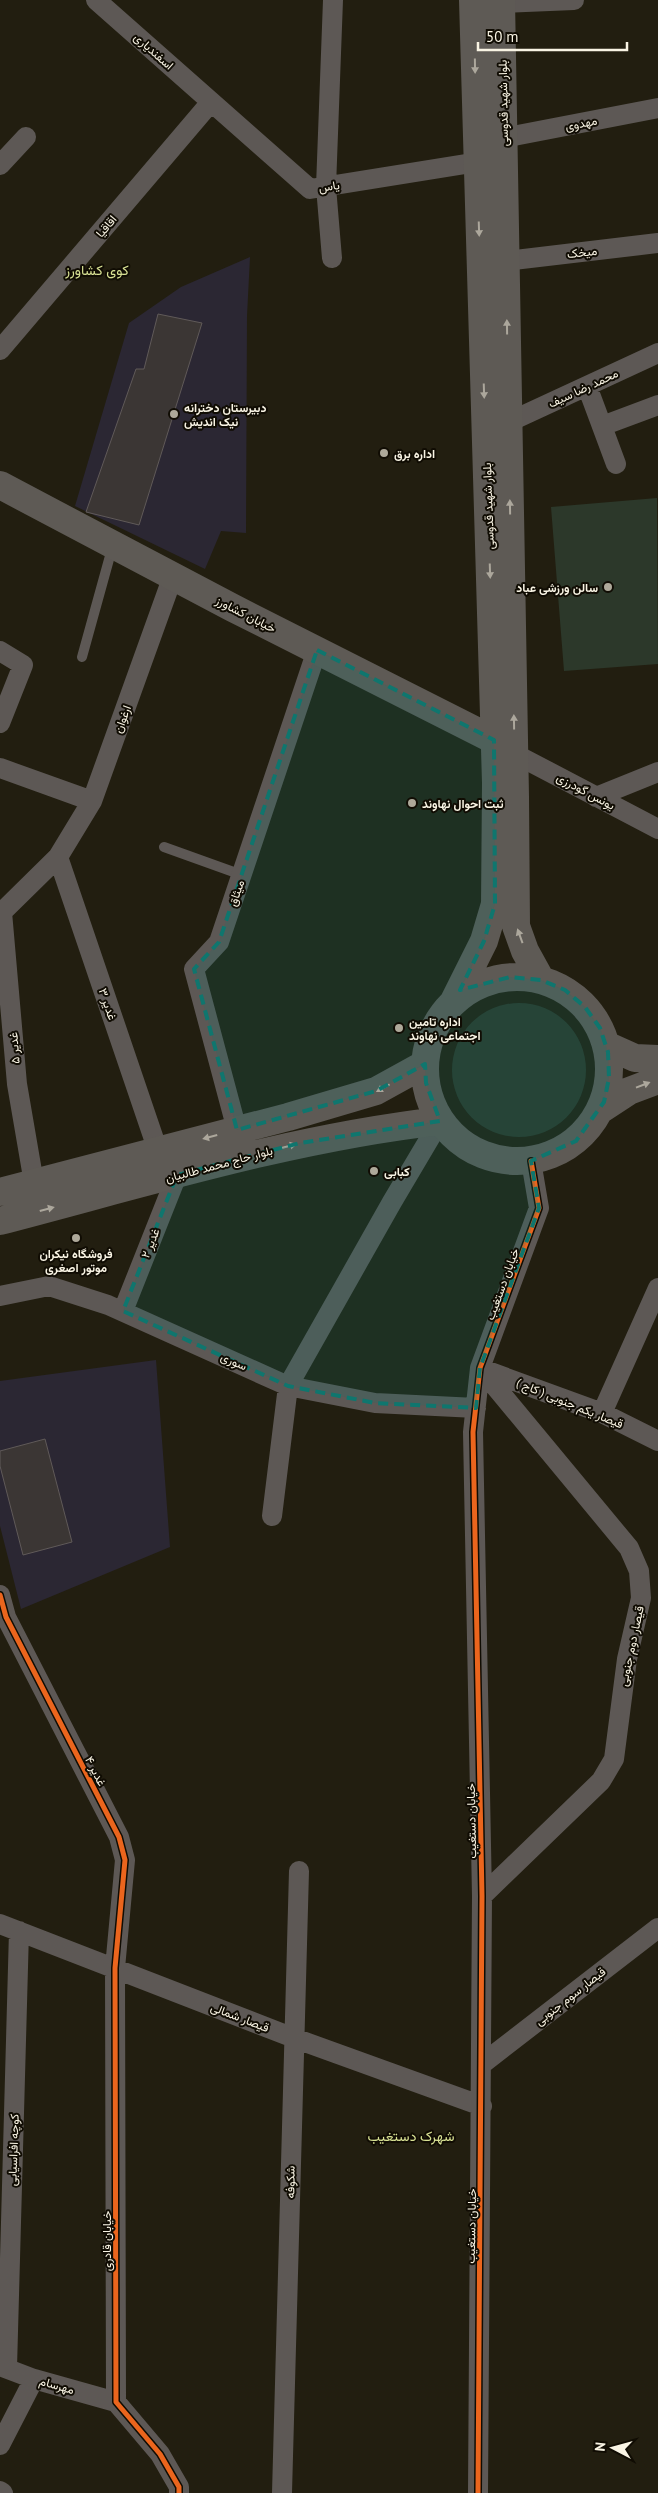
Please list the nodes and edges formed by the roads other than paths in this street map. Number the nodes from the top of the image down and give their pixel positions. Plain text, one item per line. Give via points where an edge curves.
1 (96, 0) edge
2 (333, 0) edge
3 (473, 0) edge
4 (574, 0) edge
5 (501, 1) edge
6 (211, 102) junction
7 (658, 108) edge
8 (26, 136) dead end
9 (503, 138) junction
10 (2, 159) edge
11 (478, 162) junction
12 (326, 187) junction
13 (658, 243) edge
14 (332, 258) dead end
15 (506, 261) junction
16 (0, 350) edge
17 (658, 353) edge
18 (587, 386) junction
19 (658, 405) edge
20 (509, 422) junction
21 (602, 426) junction
22 (616, 464) dead end
23 (0, 485) edge
24 (113, 544) junction
25 (173, 576) junction
26 (317, 650) junction
27 (0, 652) edge
28 (82, 657) dead end
29 (0, 724) edge
30 (504, 747) junction
31 (0, 768) edge
32 (658, 772) edge
33 (596, 797) junction
34 (92, 801) junction
35 (658, 829) edge
36 (164, 847) dead end
37 (58, 857) junction
38 (242, 875) junction
39 (1, 913) edge
40 (542, 980) junction
41 (453, 1002) junction
42 (606, 1045) junction
43 (658, 1059) edge
44 (425, 1064) junction
45 (658, 1080) edge
46 (8, 1087) edge
47 (600, 1110) junction
48 (440, 1120) junction
49 (237, 1130) junction
50 (158, 1151) junction
51 (531, 1161) junction
52 (176, 1175) junction
53 (34, 1183) junction
54 (0, 1192) edge
55 (0, 1221) edge
56 (658, 1288) edge
57 (0, 1296) edge
58 (123, 1311) junction
59 (480, 1368) junction
60 (288, 1386) junction
61 (476, 1408) junction
62 (602, 1414) junction
63 (658, 1440) edge
64 (272, 1516) dead end
65 (0, 1595) edge
66 (299, 1871) dead end
67 (482, 1896) junction
68 (0, 1924) edge
69 (658, 1928) edge
70 (19, 1931) junction
71 (115, 1968) junction
72 (294, 2038) junction
73 (482, 2064) junction
74 (482, 2106) junction
75 (4, 2367) edge
76 (34, 2379) junction
77 (116, 2402) junction
78 (0, 2445) edge
79 (179, 2493) edge
80 (282, 2493) edge
81 (478, 2493) edge

1 - 6 street, اسفندیاری
2 - 12 street
3 -> 11 main road, بلوار شهید قدوسی
4 - 5 street
5 - 9 main road, بلوار شهید قدوسی
6 - 12 street, یاس via 310,190
6 - 16 street, اقاقیا
7 - 9 street, مهدوی
8 - 10 street
9 - 15 main road, بلوار شهید قدوسی
11 - 12 street, یاس
11 -> 30 main road, بلوار شهید قدوسی
12 - 14 street
13 - 15 street, میخک
20 -> 15 main road, بلوار شهید قدوسی
17 - 18 street, محمد رضا سیف
18 - 20 street, محمد رضا سیف
18 - 21 street
19 - 21 street
30 -> 20 main road, بلوار شهید قدوسی
21 - 22 street
23 - 24 main road, خیابان کشاورز
24 - 25 main road, خیابان کشاورز
24 - 28 lane
25 - 26 main road, خیابان کشاورز
25 - 34 street, ارغوان
26 - 30 main road, خیابان کشاورز
26 - 38 street, میثاق
27 - 29 street via 23,665
30 - 33 street, یونس گودرزی
40 -> 30 main road, بلوار شهید قدوسی via 525,952 516,926
30 - 41 main road, بلوار شهید قدوسی via 495,904 484,941
31 - 34 street
32 - 33 street
33 - 35 street, یونس گودرزی
34 - 37 street, ارغوان
36 - 38 lane
37 - 39 street, ارغوان
37 - 50 street, غدیر ۳
38 - 49 street, میثاق via 219,942 194,969
39 - 46 street, غدیر ۵
40 - 41 main road via 510,977 479,985
40 - 42 main road via 565,990 585,1006 600,1028
41 - 44 main road, بلوار شهید قدوسی via 436,1027
42 - 43 main road via 635,1058
42 - 47 main road via 609,1078
44 - 48 main road, بلوار شهید قدوسی via 431,1103
44 -> 49 main road via 376,1091
47 -> 45 main road via 629,1091
46 - 53 street, غدیر ۵
47 - 51 main road, بلوار شهید قدوسی via 576,1141 555,1154
48 - 51 main road, بلوار شهید قدوسی via 458,1140 480,1154 505,1161
52 -> 48 main road, بلوار حاج محمد طالبیان via 300,1143
48 - 60 street
49 -> 50 main road
50 - 53 main road
51 - 59 street, خیابان دستغیب via 539,1208
55 -> 52 main road, بلوار حاج محمد طالبیان
52 - 58 street, غدیر ۲
53 - 54 main road
56 - 62 street
57 - 58 street, سوری via 49,1286
58 - 60 street, سوری
59 - 61 street, خیابان دستغیب
59 - 62 street, قیصار یکم جنوبی ( کاج )
59 - 67 street, قیصار دوم جنوبی via 629,1548 639,1570 640,1598 625,1668 614,1759 601,1781
60 - 61 street, سوری via 375,1403
60 - 64 street
61 - 67 street, خیابان دستغیب via 473,1432
62 - 63 street, قیصار یکم جنوبی ( کاج )
65 - 71 street, غدیر ۴ via 6,1617 119,1837 125,1860
66 - 72 street, شکوفه
67 - 73 street, خیابان دستغیب
68 - 70 street, قیصار شمالی
69 - 73 street, قیصار سوم جنوبی
70 - 71 street, قیصار شمالی
70 - 75 street, کوچه افراسیابی
71 - 72 street, قیصار شمالی
71 - 77 street, خیابان قادری
72 - 74 street, قیصار شمالی
72 - 80 street, شکوفه
73 - 74 street, خیابان دستغیب
74 - 81 street, خیابان دستغیب
75 - 76 street, مهرسام
76 - 77 street, مهرسام
76 - 78 street
77 - 79 street via 160,2454

